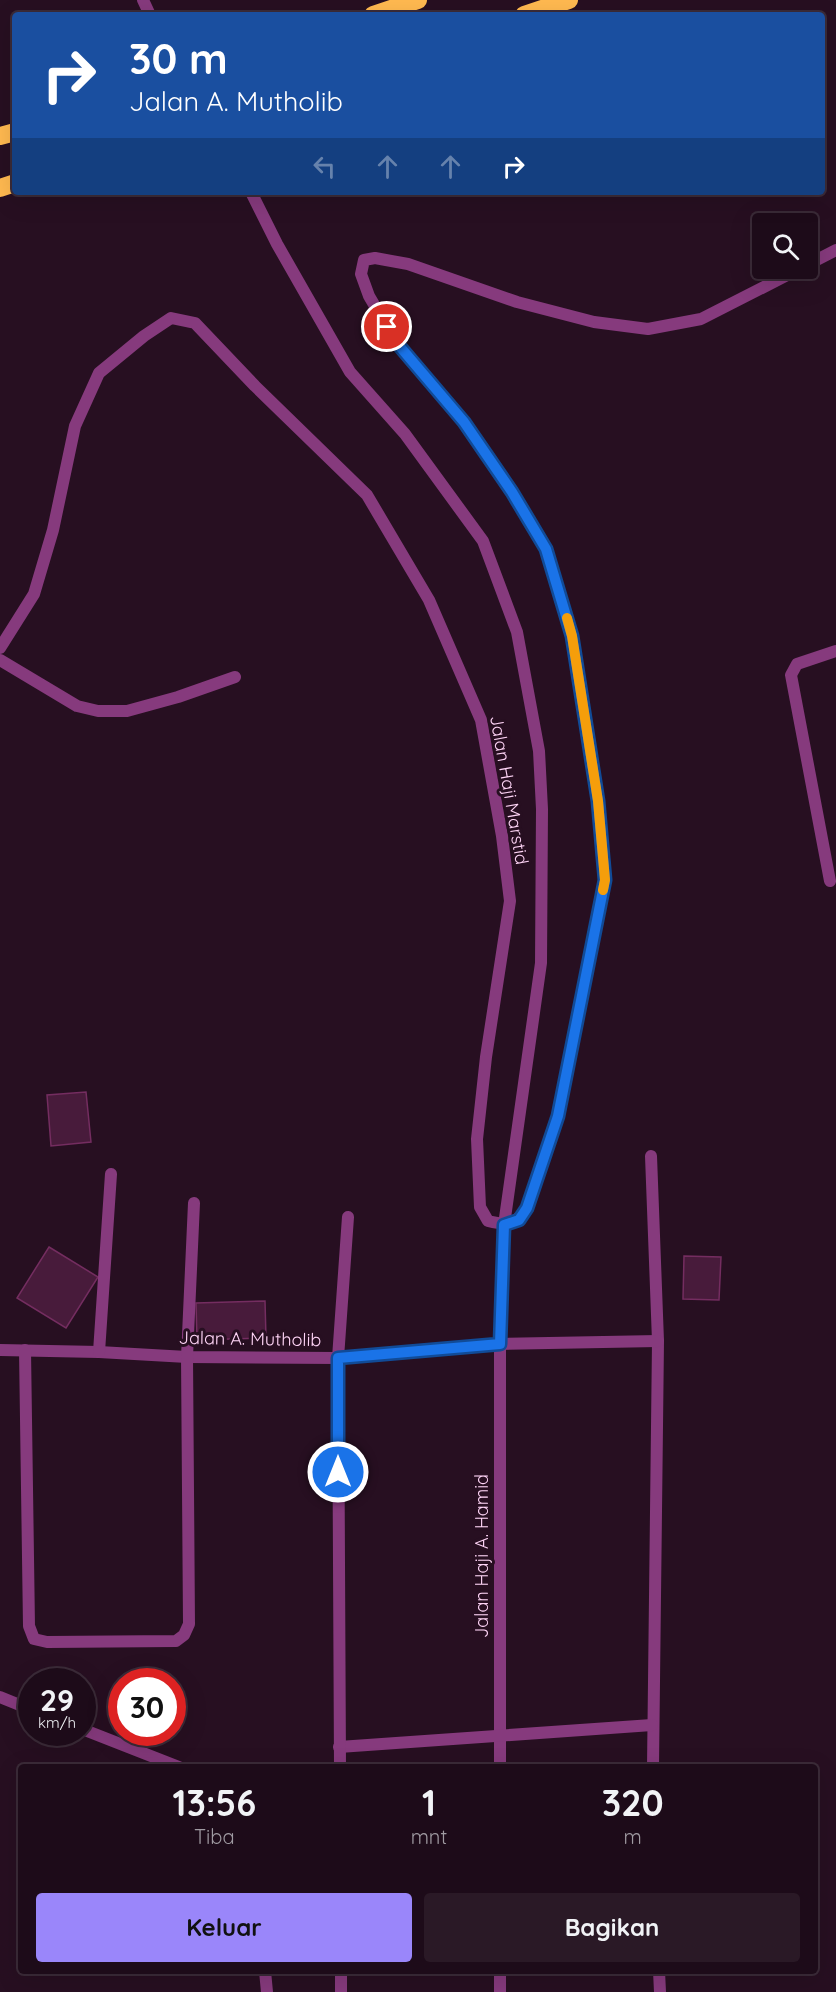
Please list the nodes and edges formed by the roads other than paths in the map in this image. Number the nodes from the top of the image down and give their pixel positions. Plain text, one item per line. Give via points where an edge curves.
1 (418, 0) edge
2 (569, 0) edge
3 (381, 12) edge
4 (533, 12) edge
5 (252, 195) edge
6 (836, 250) edge
7 (818, 259) edge
8 (779, 279) edge
9 (0, 648) edge
10 (836, 651) edge
11 (0, 660) edge
12 (235, 677) dead end
13 (830, 881) dead end
14 (651, 1156) dead end
15 (111, 1174) dead end
16 (194, 1203) dead end
17 (348, 1217) dead end
18 (504, 1225) junction
19 (658, 1341) junction
20 (500, 1344) junction
21 (0, 1350) edge
22 (25, 1350) junction
23 (99, 1352) junction
24 (187, 1357) junction
25 (338, 1358) junction
26 (0, 1697) edge
27 (18, 1704) edge
28 (652, 1725) junction
29 (96, 1734) edge
30 (500, 1734) junction
31 (339, 1747) junction
32 (171, 1764) edge
33 (339, 1764) edge
34 (500, 1764) edge
35 (653, 1764) edge
36 (265, 1974) edge
37 (341, 1974) edge
38 (500, 1974) edge
39 (659, 1974) edge
40 (267, 1992) edge
41 (341, 1992) edge
42 (500, 1992) edge
43 (660, 1992) edge

1 - 3 highway
2 - 4 highway
5 - 18 street, Jalan Haji A. Hamid via 350,372 405,434 483,541 517,632 539,751 541,963
6 - 7 street
8 - 18 street via 701,319 648,329 594,322 517,302 408,264 364,260 361,274 369,296 396,342 464,422 546,549 572,636 598,801 605,880 558,1116 527,1208 519,1220
9 - 18 street, Jalan Haji Marstid via 34,594 53,530 75,426 99,373 171,318 195,323 367,495 429,600 481,720 510,901 477,1139 480,1207 489,1221
10 - 13 street via 797,664 791,675
11 - 12 street via 77,706 98,711 127,711
14 - 19 street
15 - 23 street
16 - 24 street
17 - 25 street
18 - 20 street, Jalan Haji A. Hamid
19 - 20 street, Jalan A. Mutholib
19 - 28 street
20 - 25 street, Jalan A. Mutholib
20 - 30 street, Jalan Haji A. Hamid
21 - 22 street, Jalan A. Mutholib
22 - 23 street, Jalan A. Mutholib
22 - 24 street via 29,1626 34,1639 46,1642 176,1641 184,1635 189,1624
23 - 24 street, Jalan A. Mutholib
24 - 25 street, Jalan A. Mutholib
25 - 31 street
26 - 27 street
28 - 30 street
28 - 35 street
29 - 32 street
30 - 31 street
30 - 34 street, Jalan Haji A. Hamid
31 - 33 street
36 - 40 street
37 - 41 street
38 - 42 street
39 - 43 street

